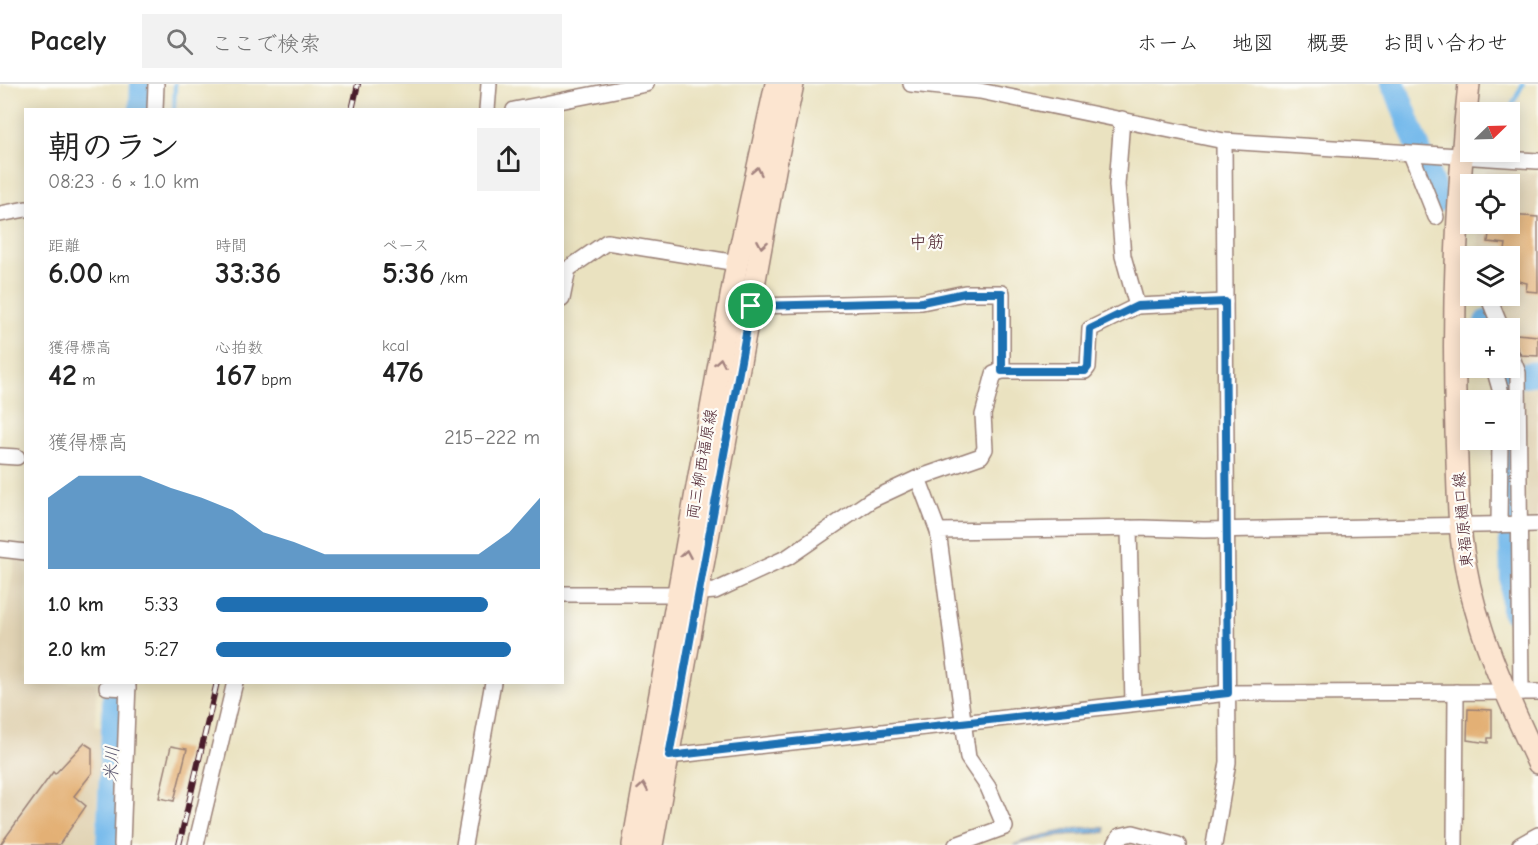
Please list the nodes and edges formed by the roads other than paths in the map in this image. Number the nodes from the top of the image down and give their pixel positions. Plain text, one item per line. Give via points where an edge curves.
1 (156, 84) edge
2 (489, 84) edge
3 (646, 84) edge
4 (776, 84) edge
5 (793, 84) edge
6 (911, 84) edge
7 (1469, 84) edge
8 (996, 89) edge
9 (1467, 102) edge
10 (155, 108) edge
11 (487, 108) edge
12 (524, 108) edge
13 (1122, 120) junction
14 (1224, 141) junction
15 (1418, 155) junction
16 (1460, 158) edge
17 (1520, 160) edge
18 (1538, 161) edge
19 (1462, 162) edge
20 (24, 209) edge
21 (0, 214) edge
22 (1436, 217) dead end
23 (737, 262) junction
24 (565, 268) edge
25 (1225, 302) junction
26 (751, 306) junction
27 (1137, 306) junction
28 (1002, 371) junction
29 (1518, 378) edge
30 (1501, 450) edge
31 (0, 456) edge
32 (17, 458) dead end
33 (918, 478) junction
34 (1509, 524) junction
35 (1538, 524) edge
36 (1460, 525) junction
37 (1129, 528) junction
38 (1225, 530) junction
39 (938, 531) junction
40 (0, 549) edge
41 (24, 552) edge
42 (688, 593) junction
43 (564, 594) edge
44 (235, 684) edge
45 (493, 684) edge
46 (122, 686) edge
47 (1456, 692) junction
48 (1513, 692) junction
49 (1538, 692) edge
50 (1228, 693) junction
51 (1133, 703) junction
52 (965, 724) junction
53 (669, 756) junction
54 (1538, 763) edge
55 (967, 843) edge
56 (122, 845) edge
57 (196, 845) edge
58 (464, 845) edge
59 (633, 845) edge
60 (652, 845) edge
61 (1115, 845) edge
62 (1178, 845) edge
63 (1214, 845) edge
64 (1455, 845) edge

1 - 10 street
2 - 11 street
3 - 12 street
23 -> 4 main road, 両三柳西福原線
5 -> 26 main road, 両三柳西福原線
6 - 8 street
7 - 9 main road, 東福原樋口線
8 - 13 street
13 - 14 street
13 - 27 street via 1117,185 1123,256
14 - 15 street
14 - 25 street
15 - 16 street
15 - 22 street
17 - 18 street
19 - 36 main road, 東福原樋口線 via 1453,340
20 - 21 street
23 - 24 street via 607,242
42 -> 23 main road, 両三柳西福原線
25 - 27 street
25 - 38 street
26 - 28 street via 922,302 965,293 1002,293
26 - 42 main road, 両三柳西福原線
27 - 28 street via 1090,329 1085,371
28 - 33 street via 994,374 983,415 985,449 981,456
29 - 34 street
30 - 34 street
31 - 32 street
33 - 39 street
33 - 42 street via 871,500 788,557 715,591
34 - 35 street
34 - 36 street
34 - 48 street
36 - 38 street
36 - 48 main road, 東福原樋口線 via 1474,603
37 - 38 street
37 - 39 street
37 - 51 street
38 - 50 street
39 - 52 street
40 - 41 street
42 - 43 street
42 - 53 main road, 両三柳西福原線
59 -> 42 main road, 両三柳西福原線
44 - 57 street
45 - 58 street
46 - 56 street
47 - 48 street
47 - 50 street
47 - 64 street
48 - 49 street
48 - 54 main road, 東福原樋口線
50 - 51 street
50 - 63 street via 1228,762
51 - 52 street
52 - 53 street
52 - 55 street via 968,758 988,787 1005,827
53 - 60 main road, 両三柳西福原線
61 - 62 street via 1120,836 1133,833

